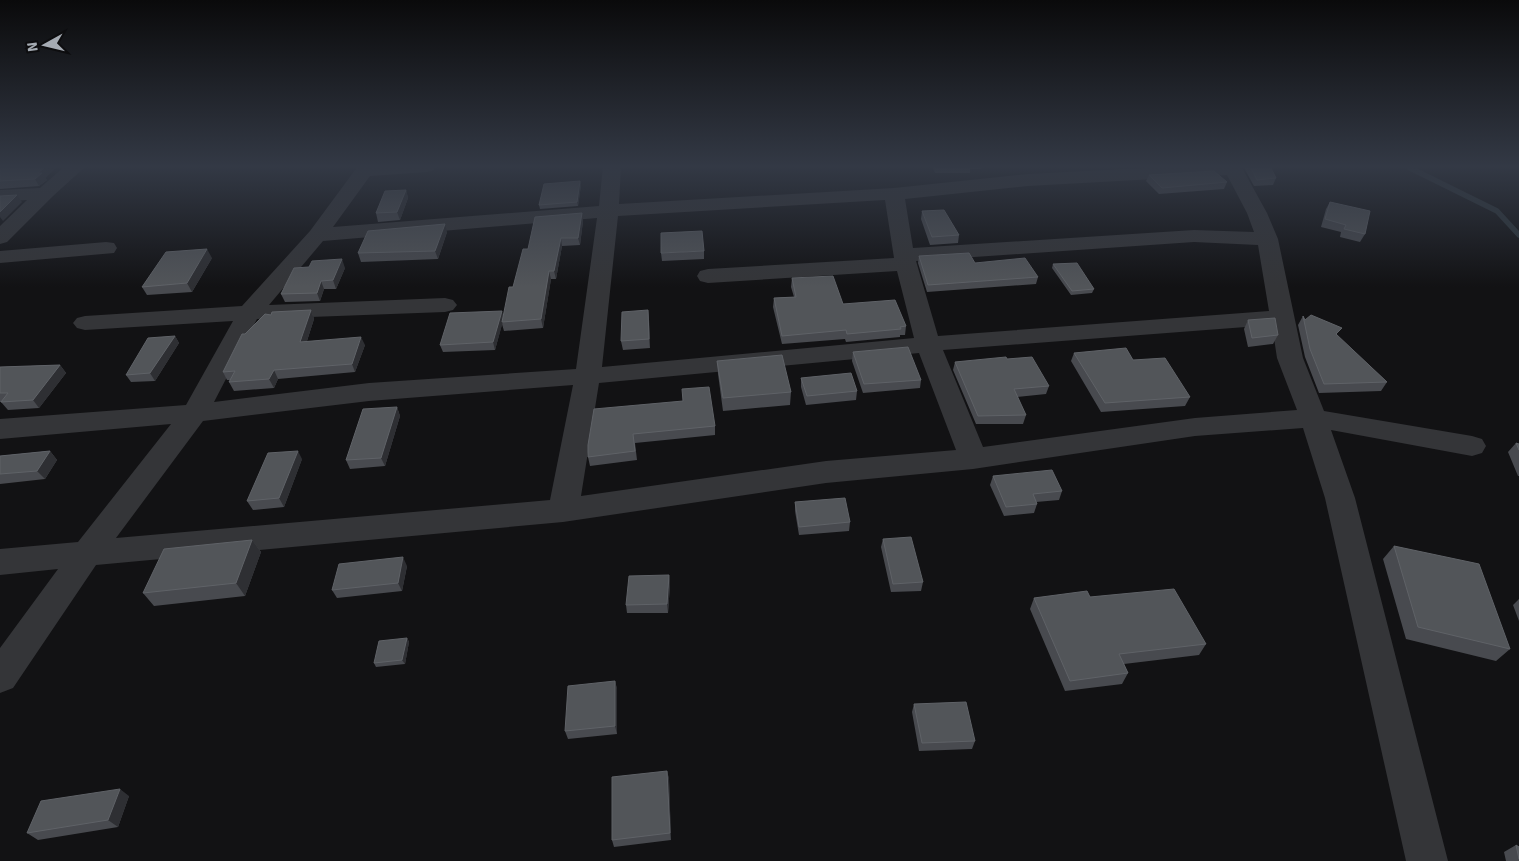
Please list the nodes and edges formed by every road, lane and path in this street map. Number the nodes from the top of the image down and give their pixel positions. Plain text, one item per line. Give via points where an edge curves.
1 (32, 206) edge
2 (338, 206) edge
3 (608, 206) edge
4 (689, 206) edge
5 (896, 206) edge
6 (1253, 206) edge
7 (608, 211) junction
8 (316, 235) junction
9 (0, 238) edge
10 (1267, 239) junction
11 (106, 248) dead end
12 (0, 257) edge
13 (905, 260) junction
14 (708, 276) dead end
15 (445, 305) dead end
16 (249, 313) junction
17 (1283, 316) junction
18 (85, 323) dead end
19 (928, 344) junction
20 (589, 376) junction
21 (195, 413) junction
22 (1313, 418) junction
23 (0, 429) edge
24 (1472, 446) dead end
25 (973, 459) junction
26 (563, 510) junction
27 (88, 552) junction
28 (0, 562) edge
29 (0, 678) edge
30 (1426, 861) edge

1 - 9 street
2 - 8 street
3 - 7 street
4 - 7 street
5 - 13 street
6 - 10 street
7 - 8 street
7 - 20 street
8 - 16 street
10 - 13 street via 1194,236
10 - 17 street
11 - 12 street
13 - 14 street
13 - 19 street
15 - 16 street
16 - 18 street
16 - 21 street
17 - 19 street
17 - 22 street via 1290,358
19 - 20 street
19 - 25 street
20 - 21 street via 369,392
20 - 26 street
21 - 23 street
21 - 27 street
22 - 24 street
22 - 25 street via 1196,427
22 - 30 street via 1340,498
25 - 26 street via 826,472
26 - 27 street
27 - 28 street
27 - 29 street

